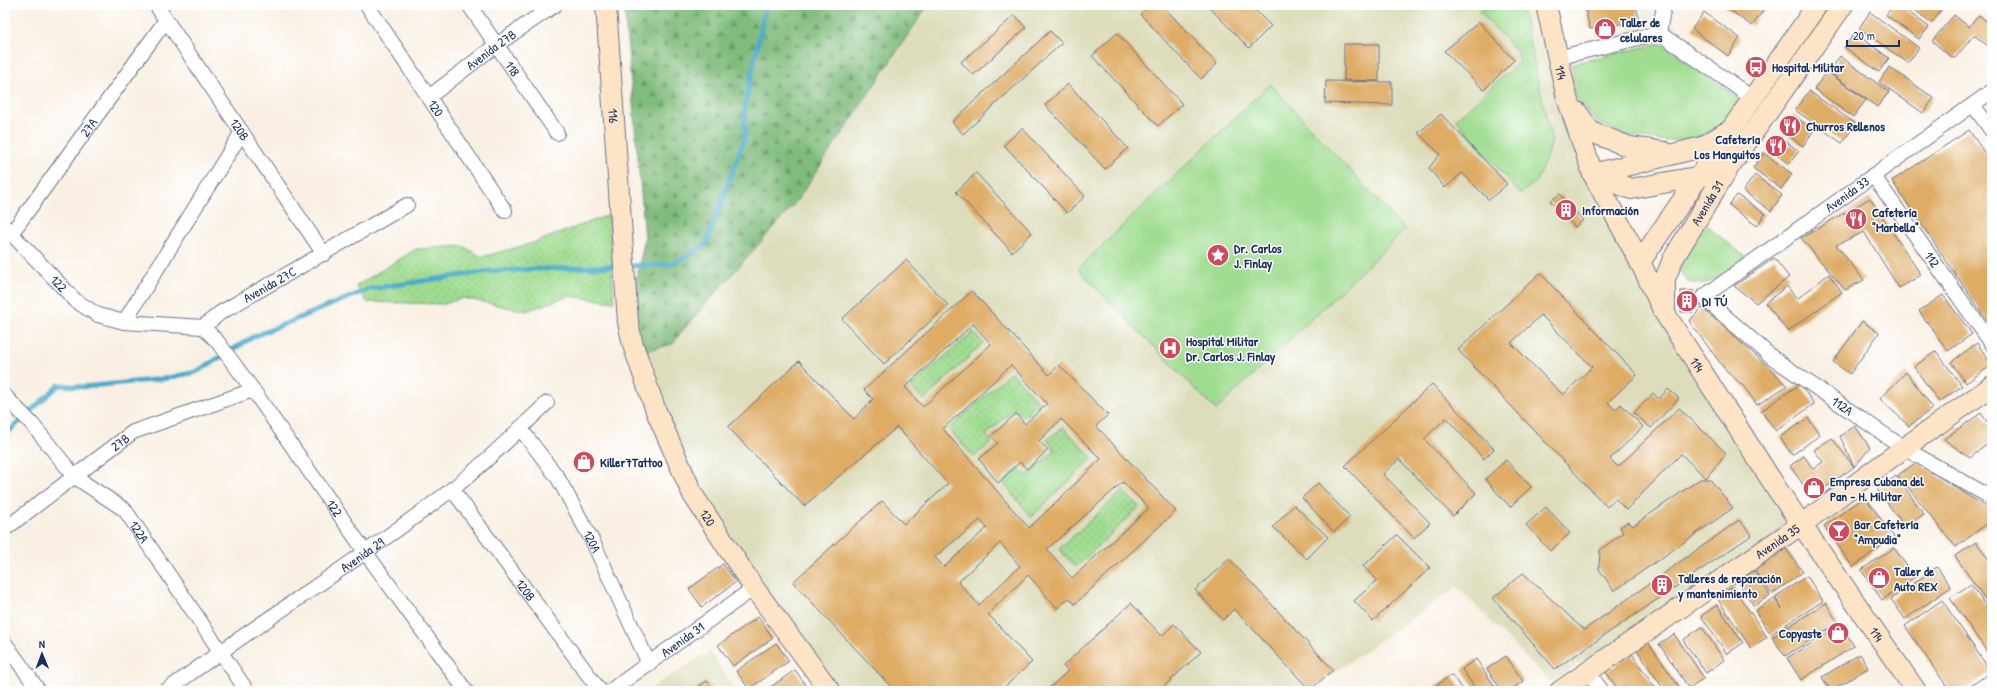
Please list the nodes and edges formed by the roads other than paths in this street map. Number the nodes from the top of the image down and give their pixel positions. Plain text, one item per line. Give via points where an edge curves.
1 (156, 5) edge
2 (367, 5) edge
3 (469, 5) edge
4 (555, 5) edge
5 (606, 5) edge
6 (1546, 5) edge
7 (1664, 5) edge
8 (1817, 5) edge
9 (1843, 5) edge
10 (166, 20) junction
11 (1659, 33) junction
12 (496, 45) junction
13 (1557, 58) junction
14 (1992, 91) edge
15 (429, 97) junction
16 (1567, 98) junction
17 (1754, 99) junction
18 (1974, 105) junction
19 (1992, 131) edge
20 (242, 132) junction
21 (1729, 132) junction
22 (557, 133) dead end
23 (1672, 153) junction
24 (1727, 170) junction
25 (1593, 174) junction
26 (1873, 175) junction
27 (1698, 176) junction
28 (1632, 189) junction
29 (407, 205) dead end
30 (1610, 207) junction
31 (505, 211) dead end
32 (8, 231) edge
33 (324, 254) junction
34 (1640, 262) junction
35 (1703, 297) joint
36 (1664, 312) junction
37 (124, 322) junction
38 (628, 322) joint
39 (203, 327) junction
40 (1992, 344) edge
41 (1992, 386) edge
42 (253, 390) junction
43 (10, 401) edge
44 (547, 403) dead end
45 (520, 428) junction
46 (1904, 448) junction
47 (75, 477) junction
48 (452, 489) junction
49 (1777, 489) junction
50 (1992, 498) edge
51 (1802, 524) junction
52 (5, 529) edge
53 (1766, 548) junction
54 (366, 554) junction
55 (754, 588) junction
56 (5, 643) edge
57 (219, 652) junction
58 (649, 664) junction
59 (1588, 672) junction
60 (39, 691) edge
61 (166, 691) edge
62 (247, 691) edge
63 (466, 691) edge
64 (600, 691) edge
65 (610, 691) edge
66 (830, 691) edge
67 (1560, 691) edge
68 (1602, 691) edge
69 (1916, 691) edge

1 - 10 street, 120B
2 - 15 street, 120
3 - 12 street, 118
4 - 12 street, Avenida 27B
5 - 38 main road, 116
6 - 13 main road, 114
7 - 11 street
8 - 17 main road, Avenida 31
9 - 24 main road, Avenida 31
10 - 20 street, 120B
10 - 32 street, 27A
11 - 13 street
11 - 17 street
12 - 15 street, Avenida 27B
12 - 22 street, 118
13 - 16 main road, 114
14 - 18 street, Avenida 33
15 - 31 street, 120
16 - 23 main road via 1591,132 1630,147
16 - 25 main road, 114
17 - 21 main road, Avenida 31
18 - 19 street
18 - 26 street, Avenida 33
20 - 33 street, 120B
20 - 37 street
21 - 23 main road via 1702,147
21 - 27 main road, Avenida 31
23 - 25 main road
24 - 27 main road
24 - 36 main road, Avenida 31 via 1674,259 1665,279
25 - 28 main road
25 - 30 main road, 114
26 - 35 street, Avenida 33
26 - 40 street, 112
27 - 28 main road
27 - 34 main road, Avenida 31
28 - 30 main road
29 - 33 street, Avenida 27C
30 - 34 main road, 114
32 - 37 street, 122 via 76,301 98,315
33 - 39 street, Avenida 27C via 220,313
34 - 36 main road, 114
35 - 46 street, 112A via 1773,358
36 - 49 main road, 114
37 - 39 street
38 - 55 main road, 120 via 633,345 656,411 693,495
39 - 42 street, 122 via 217,341
41 - 46 main road, Avenida 35
42 - 47 street, 27B via 133,432
42 - 54 street, 122
43 - 47 street, 122A
44 - 45 street, Avenida 29
45 - 48 street, Avenida 29
45 - 58 street, 120A via 558,478 593,542
46 - 50 street, 112A
46 - 51 main road, Avenida 35
47 - 52 street, 27B
47 - 57 street, 122A via 125,510
48 - 54 street, Avenida 29
48 - 64 street, 120B
49 - 51 main road, 114
49 - 53 main road via 1784,510 1780,528
51 - 53 main road, Avenida 35
51 - 69 main road, 114
53 - 59 main road, Avenida 35
54 - 57 street, Avenida 29
54 - 63 street, 122
55 - 58 street, Avenida 31
55 - 66 main road, 120
56 - 60 street
57 - 61 street, Avenida 29
57 - 62 street, 122A
58 - 65 street, Avenida 31
59 - 67 main road, Avenida 35
59 - 68 street

